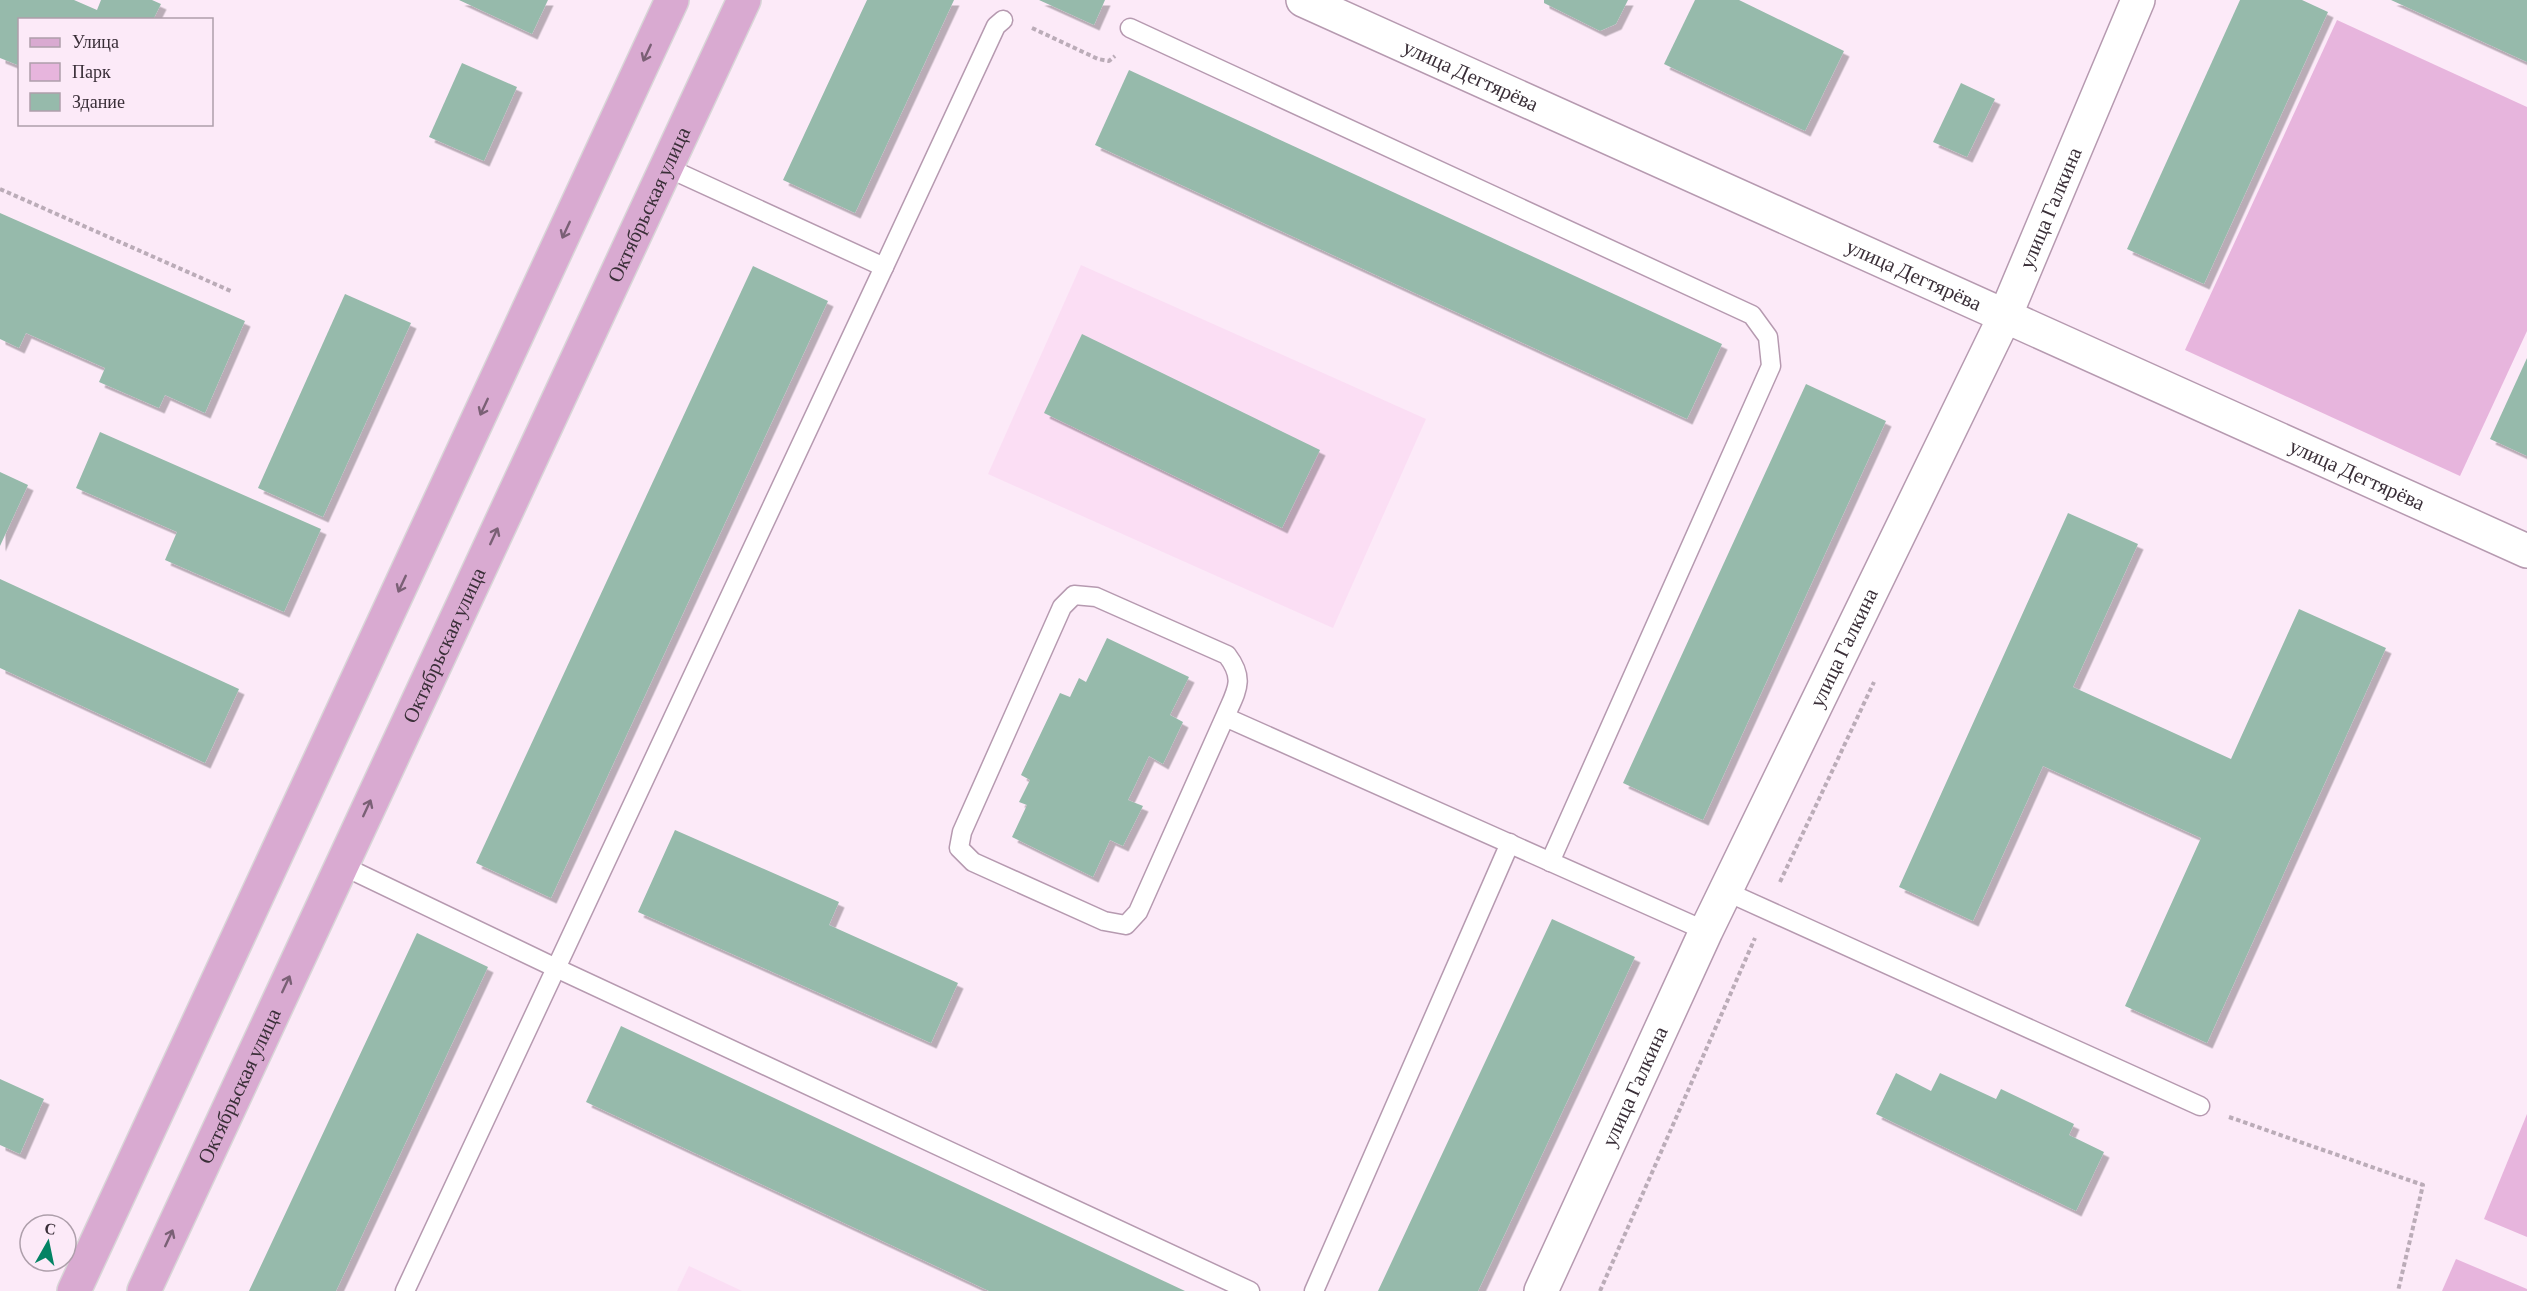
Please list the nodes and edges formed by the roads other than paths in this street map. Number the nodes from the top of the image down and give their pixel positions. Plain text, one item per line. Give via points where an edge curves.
1 (672, 0) edge
2 (744, 0) edge
3 (1303, 0) edge
4 (2138, 0) edge
5 (1003, 20) road end
6 (1130, 28) road end
7 (666, 166) junction
8 (884, 267) junction
9 (2005, 316) junction
10 (2527, 551) edge
11 (1225, 717) junction
12 (1510, 843) junction
13 (1550, 862) junction
14 (341, 865) junction
15 (1725, 891) junction
16 (1706, 931) junction
17 (556, 968) junction
18 (2200, 1106) road end
19 (74, 1291) edge
20 (144, 1291) edge
21 (405, 1291) edge
22 (1250, 1291) edge
23 (1314, 1291) edge
24 (1541, 1291) edge

1 -> 19 main road
2 - 7 main road, Октябрьская улица
3 - 9 street, улица Дегтярёва
4 - 9 street, улица Галкина
5 - 8 lane via 996,26
6 - 13 lane via 1752,315 1768,337 1771,366
7 - 8 lane
14 -> 7 main road, Октябрьская улица
8 - 17 lane
9 - 10 street, улица Дегтярёва
9 - 15 street, улица Галкина
11 - 11 lane via 1138,912 1126,925 1104,921 983,867 959,848 962,832 1062,607 1074,596 1096,597 1227,656 1236,668 1239,685
11 - 12 lane
12 - 13 lane
12 - 23 lane
13 - 16 lane
14 - 17 lane
20 -> 14 main road, Октябрьская улица
15 - 16 street, улица Галкина
15 - 18 lane
16 - 24 street, улица Галкина
17 - 21 lane
17 - 22 lane

